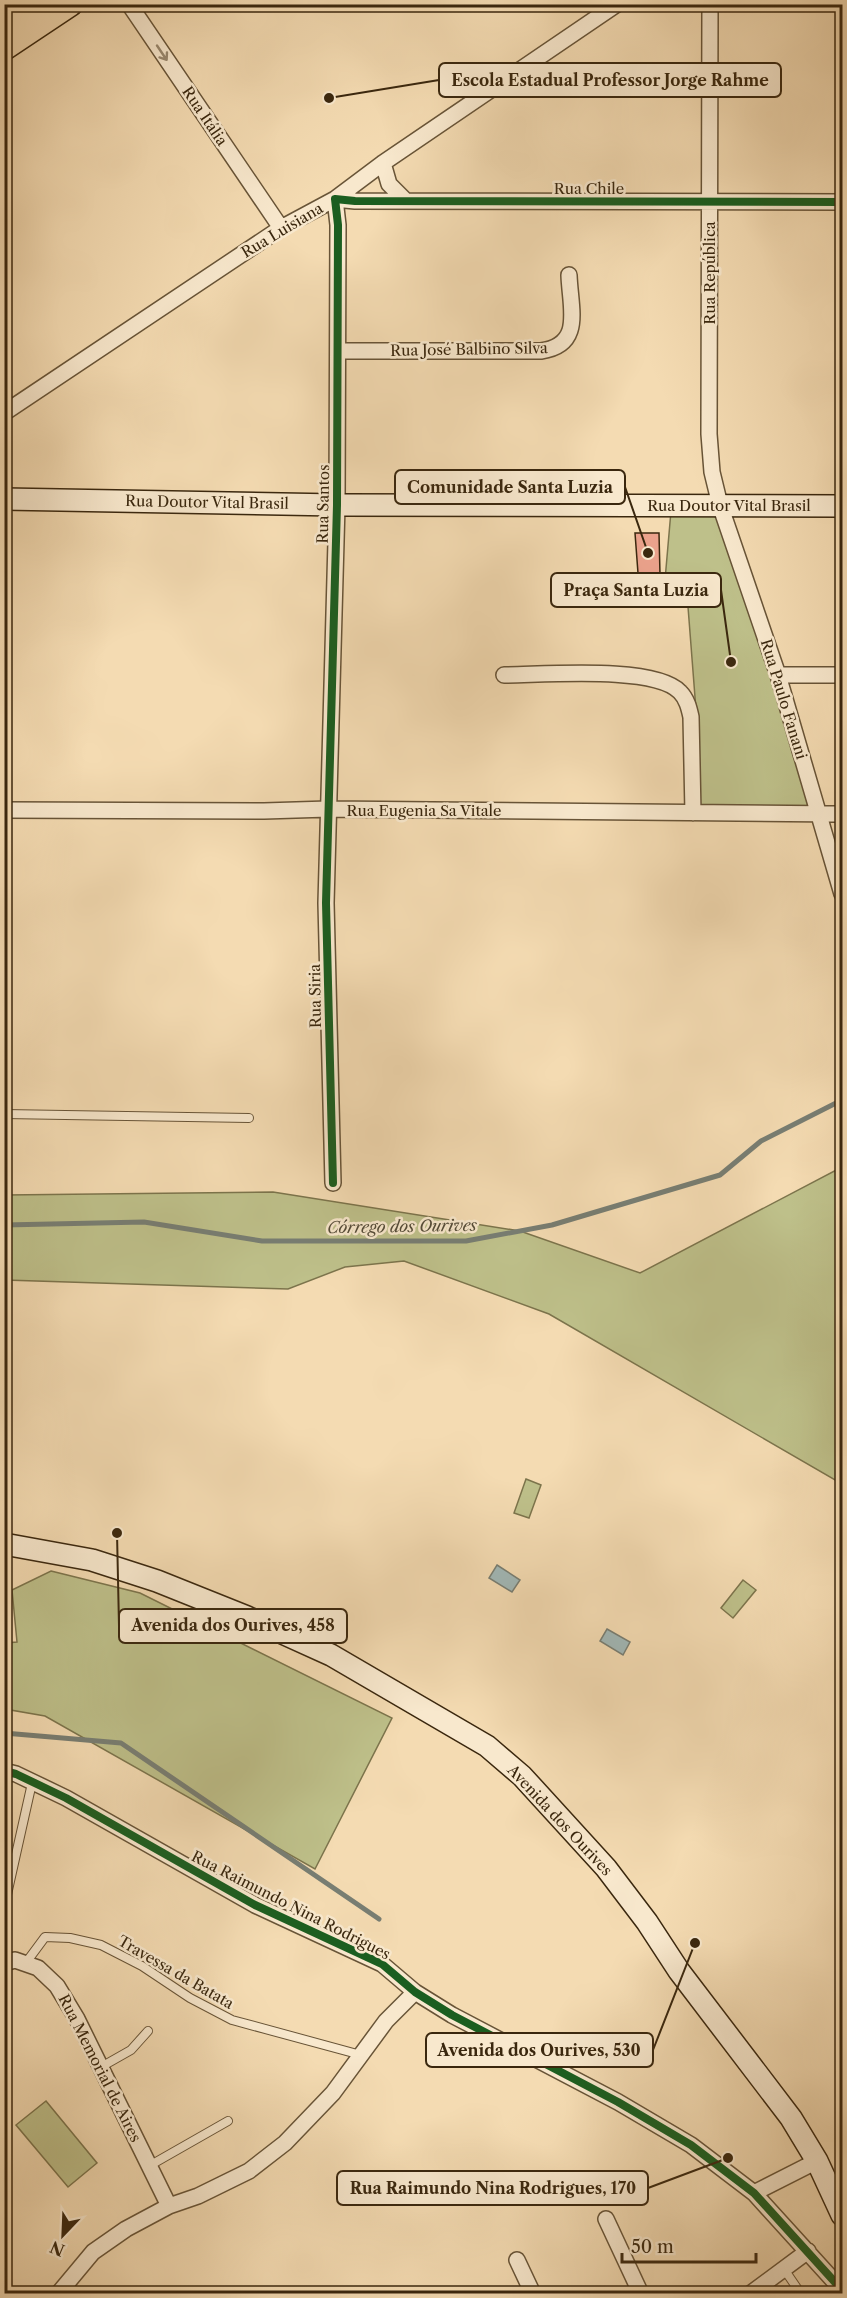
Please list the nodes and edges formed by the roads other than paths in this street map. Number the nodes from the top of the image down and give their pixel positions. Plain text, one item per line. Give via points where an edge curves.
1 (34, 4) edge
2 (70, 4) edge
3 (129, 4) edge
4 (617, 4) edge
5 (710, 4) edge
6 (4, 24) edge
7 (4, 48) edge
8 (383, 162) junction
9 (335, 199) junction
10 (406, 201) junction
11 (709, 202) junction
12 (843, 202) edge
13 (281, 228) junction
14 (569, 275) dead end
15 (338, 351) junction
16 (4, 413) edge
17 (4, 499) edge
18 (337, 505) junction
19 (720, 505) junction
20 (843, 506) edge
21 (504, 675) dead end
22 (778, 675) junction
23 (843, 675) edge
24 (328, 809) junction
25 (4, 810) edge
26 (693, 813) junction
27 (818, 814) junction
28 (843, 814) edge
29 (843, 894) edge
30 (4, 1114) edge
31 (249, 1118) dead end
32 (333, 1183) dead end
33 (4, 1544) edge
34 (4, 1771) edge
35 (32, 1783) junction
36 (4, 1908) edge
37 (4, 1942) edge
38 (6, 1962) edge
39 (25, 1964) junction
40 (415, 1992) junction
41 (148, 2031) dead end
42 (361, 2055) junction
43 (101, 2067) junction
44 (228, 2121) dead end
45 (817, 2161) junction
46 (149, 2166) junction
47 (754, 2193) junction
48 (169, 2206) junction
49 (843, 2216) edge
50 (606, 2219) dead end
51 (808, 2252) junction
52 (517, 2260) dead end
53 (784, 2269) junction
54 (843, 2290) edge
55 (60, 2293) edge
56 (533, 2294) edge
57 (641, 2294) edge
58 (750, 2294) edge
59 (801, 2294) edge

1 - 6 main road
2 - 7 main road
3 -> 13 street, Rua Itália
4 - 8 street, Rua Luisiana
5 - 11 street, Rua República
8 - 9 street, Rua Luisiana
8 - 10 street via 388,184
9 - 10 street, Rua Chile
9 - 13 street, Rua Luisiana
9 - 15 street, Rua Santos
10 - 11 street, Rua Chile
11 - 12 street, Rua Chile
11 - 19 street, Rua República via 709,434
13 - 16 street, Rua Luisiana
14 - 15 street, Rua José Balbino Silva via 571,330 562,345 552,350
15 - 18 street, Rua Santos
17 - 18 main road, Rua Doutor Vital Brasil
18 - 19 main road, Rua Doutor Vital Brasil
18 - 24 street, Rua Santos
19 - 20 main road, Rua Doutor Vital Brasil
19 - 22 street, Rua Paulo Fanani
21 - 26 street via 635,674 669,683 680,691 691,717
22 - 23 street
22 - 27 street, Rua Paulo Fanani
24 - 25 street, Rua Eugenia Sa Vitale
24 - 26 street, Rua Eugenia Sa Vitale
24 - 32 street, Rua Siria via 326,903
26 - 27 street, Rua Eugenia Sa Vitale
27 - 28 street, Rua Eugenia Sa Vitale
27 - 29 street, Rua Paulo Fanani
30 - 31 lane
33 - 45 main road, Avenida dos Ourives via 92,1560 248,1617 331,1655 487,1746 522,1776 606,1868 791,2118
34 - 35 street, Rua Raimundo Nina Rodrigues
35 - 36 lane
35 - 40 street, Rua Raimundo Nina Rodrigues via 66,1797 255,1905 382,1964
37 - 38 lane
38 - 39 street, Rua Memorial de Aires
39 - 42 lane, Travessa da Batata via 45,1937 101,1945 232,2020
39 - 43 street, Rua Memorial de Aires via 38,1968 57,1986
40 - 42 street via 386,2021
40 - 47 street, Rua Raimundo Nina Rodrigues via 636,2112 691,2145
41 - 43 lane via 131,2050
42 - 48 street via 302,2128 249,2172
43 - 46 street, Rua Memorial de Aires
44 - 46 lane
45 - 47 street
45 - 49 main road, Avenida dos Ourives
46 - 48 street, Rua Memorial de Aires
47 - 51 street, Rua Raimundo Nina Rodrigues
48 - 55 street via 93,2252
50 - 57 street
51 - 53 street
51 - 54 street, Rua Raimundo Nina Rodrigues
52 - 56 street
53 - 58 street
53 - 59 lane

